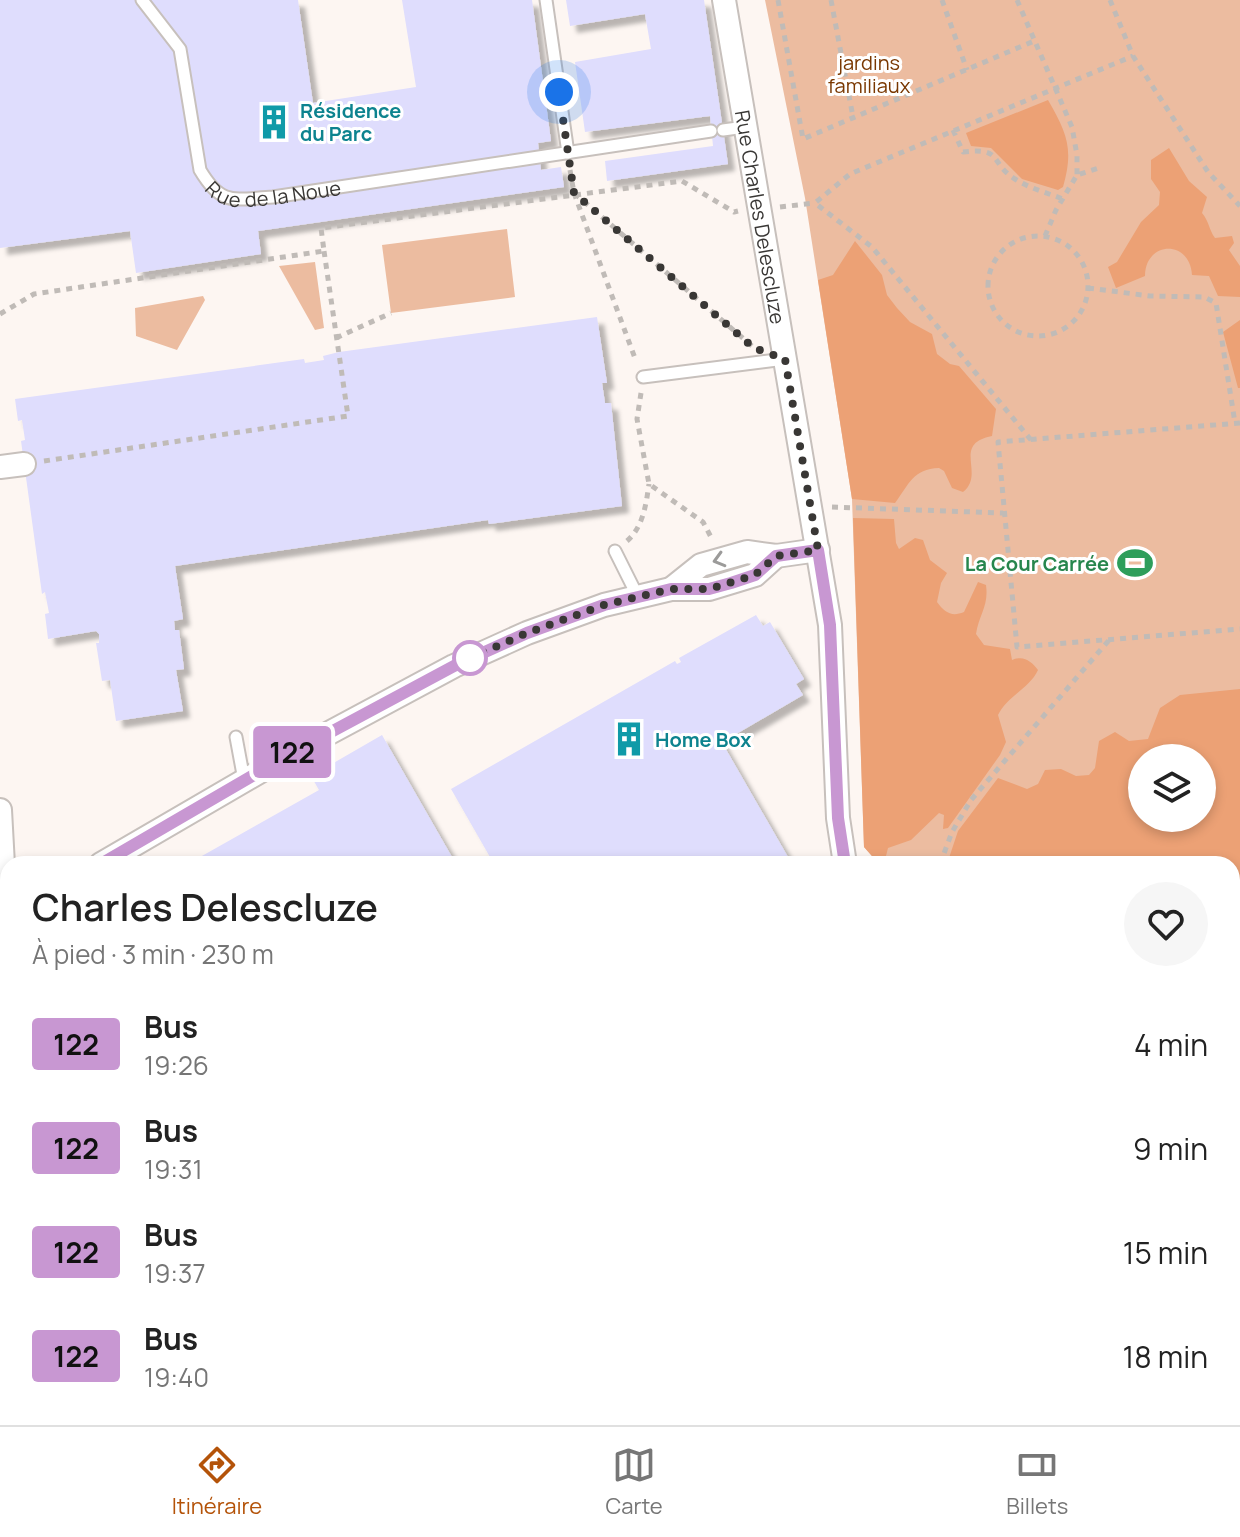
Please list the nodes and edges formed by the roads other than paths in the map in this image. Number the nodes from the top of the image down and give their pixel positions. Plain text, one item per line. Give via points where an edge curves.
1 (142, 0) edge
2 (546, 0) edge
3 (724, 0) edge
4 (726, 130) junction
5 (568, 153) junction
6 (785, 359) junction
7 (643, 377) dead end
8 (24, 464) road end
9 (0, 467) edge
10 (818, 550) junction
11 (615, 551) road end
12 (638, 597) junction
13 (236, 737) dead end
14 (244, 780) junction
15 (0, 810) edge
16 (3, 856) edge
17 (115, 856) edge
18 (844, 856) edge

1 - 5 lane, Rue de la Noue via 180,49 200,170 225,199 273,197
2 - 5 lane
3 - 4 street, Rue Charles Delescluze
4 - 5 lane
4 - 6 street, Rue Charles Delescluze via 758,209
6 - 7 lane
6 - 10 street, Rue Charles Delescluze
8 - 9 street
10 - 12 street via 776,556 747,552 701,565 671,589
10 - 18 street, Rue Charles Delescluze via 830,625
11 - 12 lane
12 - 14 street via 527,633 454,666
13 - 14 lane
14 - 17 street
15 - 16 street

